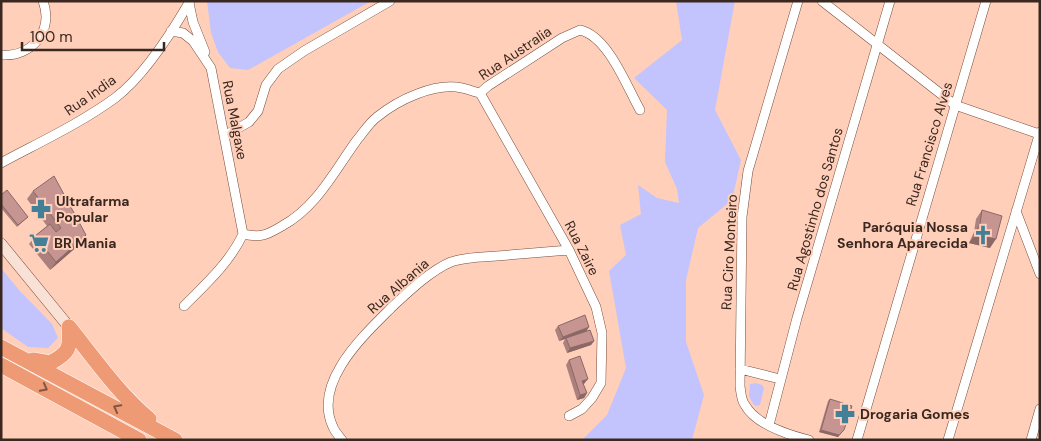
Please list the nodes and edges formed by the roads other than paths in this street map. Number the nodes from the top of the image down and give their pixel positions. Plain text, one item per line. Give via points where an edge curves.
1 (43, 1) edge
2 (390, 1) edge
3 (798, 1) edge
4 (822, 1) edge
5 (890, 1) edge
6 (986, 1) edge
7 (189, 2) edge
8 (171, 31) junction
9 (877, 46) junction
10 (1, 55) edge
11 (211, 68) junction
12 (480, 93) junction
13 (955, 105) junction
14 (640, 110) dead end
15 (1039, 133) edge
16 (224, 136) junction
17 (2, 163) edge
18 (1016, 211) junction
19 (243, 234) junction
20 (1, 244) edge
21 (569, 250) junction
22 (1040, 274) edge
23 (184, 306) dead end
24 (69, 327) junction
25 (1, 347) edge
26 (20, 357) junction
27 (1, 365) edge
28 (740, 369) junction
29 (780, 379) junction
30 (1040, 409) edge
31 (569, 416) dead end
32 (769, 425) junction
33 (139, 440) edge
34 (176, 440) edge
35 (342, 440) edge
36 (810, 440) edge
37 (858, 440) edge
38 (948, 440) edge
39 (1031, 440) edge

1 - 10 street via 47,12 45,28 37,41 26,51
2 - 16 street via 278,69 266,85 254,116
3 - 28 street, Rua Ciro Monteiro via 748,171 742,217
4 - 9 street
5 - 9 street, Rua Agostinho dos Santos
6 - 13 street, Rua Francisco Alves
7 - 8 street, Rua India
7 - 11 street via 193,22
8 - 11 street, Rua Malgaxe via 183,33 192,41
8 - 17 street, Rua India via 138,76 116,98
9 - 13 street
9 - 29 street, Rua Agostinho dos Santos
11 - 16 street, Rua Malgaxe
12 - 14 street, Rua Australia via 562,38 580,30 600,41
12 - 19 street, Rua Australia via 460,87 434,88 414,94 376,117 326,185 292,221 264,236
12 - 21 street, Rua Zaire
13 - 15 street
13 - 37 street, Rua Francisco Alves
15 - 18 street
16 - 19 street, Rua Malgaxe
18 - 22 street
18 - 38 street
19 - 23 street via 208,282
20 - 24 main road
21 - 31 street, Rua Zaire via 596,307 603,359 600,383 592,398
21 - 35 street, Rua Albania via 454,261 442,266 404,295 342,362 330,395 329,411 333,427
24 - 26 highway via 69,349 60,358 50,363
24 - 34 highway via 137,409
25 - 26 highway
34 -> 26 highway
27 -> 33 highway
28 - 29 street
28 - 32 street, Rua Ciro Monteiro via 744,404
29 - 32 street, Rua Agostinho dos Santos
30 - 39 street
32 - 36 street, Rua Ciro Monteiro via 786,434

